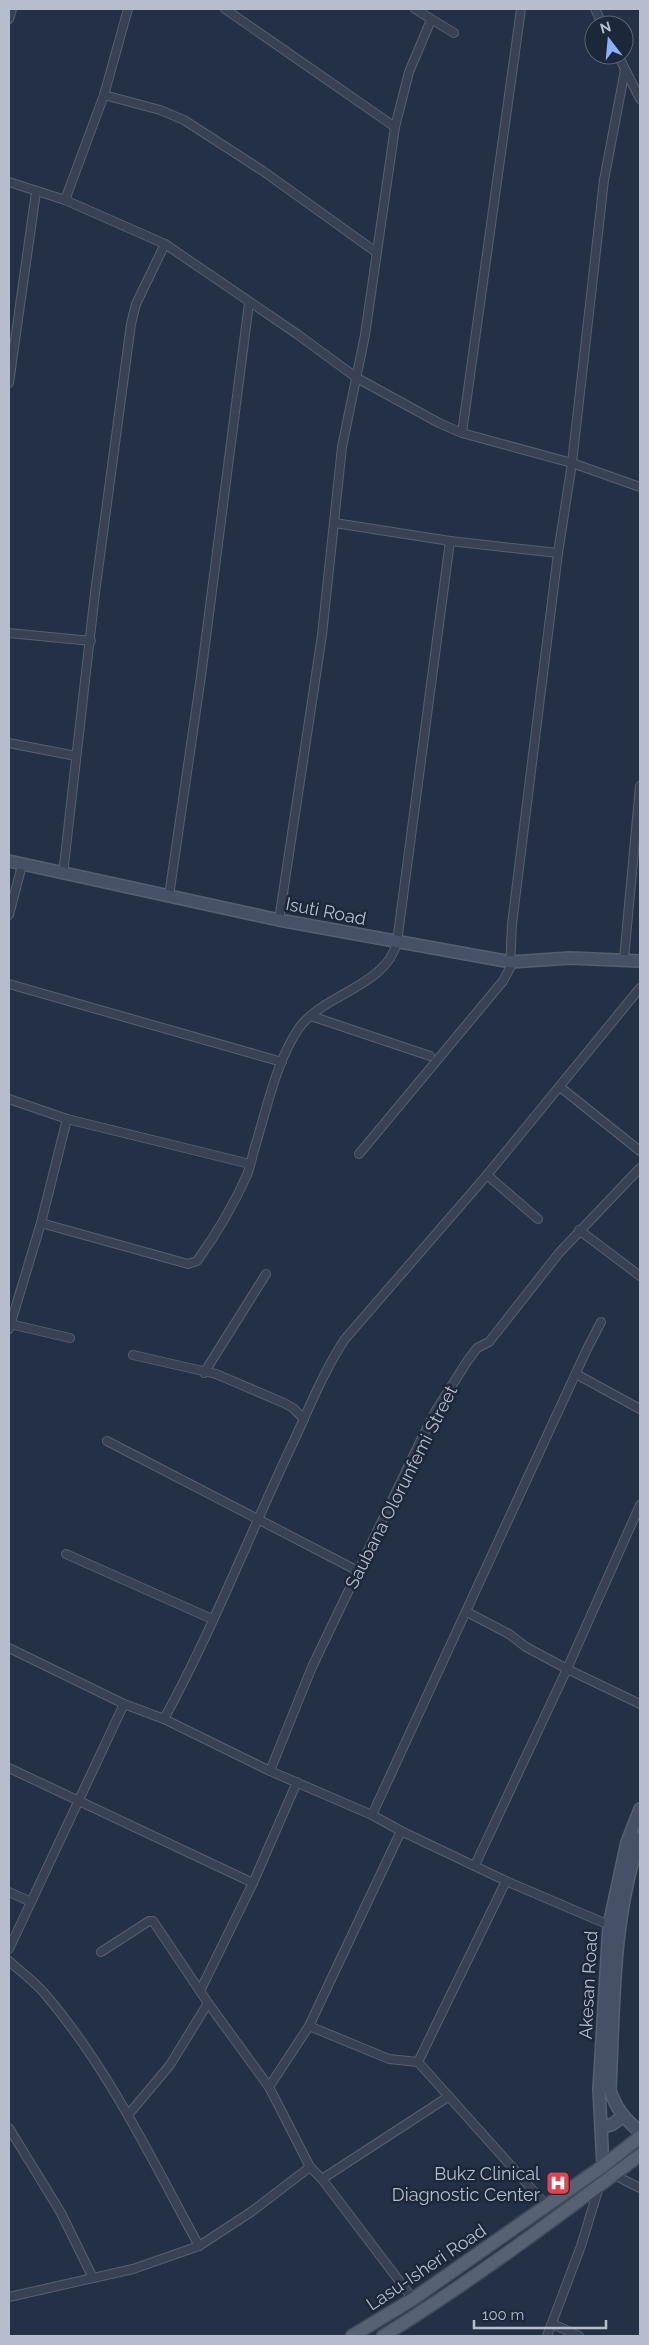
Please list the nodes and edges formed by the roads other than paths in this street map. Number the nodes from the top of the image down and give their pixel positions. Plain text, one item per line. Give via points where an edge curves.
1 (12, 9) edge
2 (128, 9) edge
3 (225, 9) edge
4 (415, 9) edge
5 (521, 9) edge
6 (9, 19) edge
7 (431, 20) junction
8 (454, 33) dead end
9 (623, 65) edge
10 (625, 70) junction
11 (104, 95) junction
12 (640, 99) edge
13 (395, 127) junction
14 (9, 182) edge
15 (36, 192) junction
16 (65, 200) junction
17 (165, 244) junction
18 (376, 252) junction
19 (249, 303) junction
20 (357, 378) junction
21 (9, 383) edge
22 (462, 433) junction
23 (572, 462) junction
24 (640, 487) edge
25 (335, 523) junction
26 (450, 541) junction
27 (558, 553) junction
28 (9, 632) edge
29 (91, 641) junction
30 (9, 743) edge
31 (76, 756) junction
32 (640, 786) edge
33 (9, 861) edge
34 (22, 864) junction
35 (63, 874) junction
36 (169, 896) junction
37 (9, 915) edge
38 (280, 920) junction
39 (397, 942) junction
40 (624, 959) junction
41 (640, 961) edge
42 (511, 962) junction
43 (9, 984) edge
44 (640, 988) edge
45 (311, 1016) junction
46 (430, 1056) dead end
47 (282, 1062) junction
48 (560, 1087) junction
49 (9, 1100) edge
50 (67, 1119) junction
51 (640, 1151) edge
52 (359, 1154) dead end
53 (250, 1164) junction
54 (640, 1168) edge
55 (487, 1174) junction
56 (538, 1219) dead end
57 (42, 1223) junction
58 (580, 1230) junction
59 (266, 1274) dead end
60 (640, 1276) edge
61 (601, 1322) dead end
62 (10, 1326) edge
63 (70, 1338) dead end
64 (133, 1355) dead end
65 (204, 1373) junction
66 (576, 1374) junction
67 (640, 1409) edge
68 (304, 1419) junction
69 (107, 1441) dead end
70 (640, 1505) edge
71 (257, 1519) junction
72 (66, 1554) dead end
73 (358, 1572) junction
74 (467, 1612) junction
75 (212, 1619) junction
76 (9, 1648) edge
77 (567, 1669) junction
78 (124, 1704) junction
79 (640, 1704) edge
80 (164, 1719) junction
81 (9, 1768) edge
82 (270, 1770) junction
83 (297, 1782) junction
84 (78, 1800) junction
85 (640, 1810) edge
86 (372, 1815) junction
87 (401, 1831) junction
88 (639, 1844) edge
89 (475, 1865) junction
90 (506, 1880) junction
91 (253, 1883) junction
92 (9, 1892) edge
93 (30, 1901) junction
94 (609, 1925) junction
95 (9, 1949) edge
96 (101, 1952) dead end
97 (9, 1961) edge
98 (200, 1991) junction
99 (208, 2003) junction
100 (309, 2026) junction
101 (418, 2062) junction
102 (269, 2087) junction
103 (448, 2097) junction
104 (128, 2115) junction
105 (623, 2116) junction
106 (9, 2128) edge
107 (601, 2128) junction
108 (640, 2132) edge
109 (640, 2137) edge
110 (640, 2155) edge
111 (603, 2166) junction
112 (310, 2167) junction
113 (614, 2175) junction
114 (322, 2179) junction
115 (599, 2186) junction
116 (640, 2188) edge
117 (546, 2205) junction
118 (198, 2246) junction
119 (93, 2278) junction
120 (9, 2297) edge
121 (413, 2299) junction
122 (553, 2324) junction
123 (352, 2336) edge
124 (383, 2336) edge
125 (547, 2336) edge
126 (579, 2336) edge

1 - 6 street
2 - 11 street
3 - 13 street
4 - 7 street
5 - 22 street
7 - 8 street
7 - 13 street via 409,72
9 - 10 street
10 - 12 street
10 - 23 street via 604,180
11 - 16 street
11 - 18 street via 184,120 263,171
13 - 18 street
14 - 15 street
15 - 16 street
15 - 21 street
16 - 17 street
17 - 19 street
17 - 29 street via 132,315
18 - 20 street
19 - 20 street
19 - 36 street
20 - 22 street
20 - 25 street via 342,447
22 - 23 street
23 - 24 street
23 - 27 street
25 - 26 street
25 - 38 street
26 - 27 street
26 - 39 street
27 - 42 street via 512,924
28 - 29 street
29 - 31 street
30 - 31 street
31 - 35 street
32 - 40 street
33 - 34 street, Isuti Road
34 - 35 street, Isuti Road
34 - 37 street
35 - 36 street, Isuti Road
36 - 38 street, Isuti Road
38 - 39 street, Isuti Road
39 - 42 street, Isuti Road
39 - 45 street via 385,966
40 - 41 street, Isuti Road
40 - 42 street, Isuti Road
42 - 52 street via 504,981
43 - 47 street
44 - 48 street
45 - 46 street
45 - 47 street via 299,1028
47 - 53 street
48 - 51 street
48 - 55 street
49 - 50 street
50 - 53 street
50 - 57 street
53 - 57 street via 204,1252 197,1261 188,1264
54 - 58 street, Saubana Olorunfemi Street
55 - 56 street
55 - 68 street via 345,1338
57 - 62 street
58 - 60 street
58 - 73 street, Saubana Olorunfemi Street via 489,1342 477,1348 468,1360 435,1412
59 - 65 street
61 - 66 street
62 - 63 street
64 - 65 street
65 - 68 street via 216,1374 284,1403
66 - 67 street
66 - 74 street
68 - 71 street
69 - 71 street
70 - 77 street
71 - 73 street
71 - 75 street
72 - 75 street
73 - 82 street, Saubana Olorunfemi Street via 312,1667
74 - 77 street
74 - 86 street
75 - 80 street via 204,1643
76 - 78 street
77 - 79 street
77 - 89 street
78 - 80 street
78 - 84 street
80 - 82 street
81 - 84 street
82 - 83 street
83 - 86 street
83 - 91 street
84 - 91 street
84 - 93 street
85 - 94 street, Akesan Road via 616,1885
86 - 87 street
87 - 89 street
87 - 100 street
88 - 105 street, Akesan Road via 626,1888 617,1941 610,2090 615,2106
89 - 90 street
90 - 94 street
90 - 101 street
91 - 98 street
92 - 93 street
93 - 95 street
94 - 107 street, Akesan Road via 599,2089
96 - 98 street via 149,1921 154,1921
97 - 104 street via 44,1992 58,2010
98 - 99 street
99 - 102 street
99 - 104 street via 170,2065
100 - 101 street via 389,2058
100 - 102 street
101 - 103 street
102 - 112 street
103 - 114 street
103 - 117 street
104 - 118 street
105 - 107 street
105 - 108 street, Akesan Road
106 - 119 street via 61,2213
107 - 111 street, Akesan Road
109 - 111 main road, Lasu-Isheri Road
110 - 113 main road, Lasu-Isheri Road
111 - 117 main road, Lasu-Isheri Road
112 - 114 street
112 - 118 street via 251,2212
113 - 115 main road, Lasu-Isheri Road
113 - 116 street
114 - 121 street
115 - 122 street
115 - 124 main road, Lasu-Isheri Road
117 - 121 main road, Lasu-Isheri Road
118 - 119 street via 134,2269
119 - 120 street
121 - 123 main road, Lasu-Isheri Road
122 - 125 street
122 - 126 street

